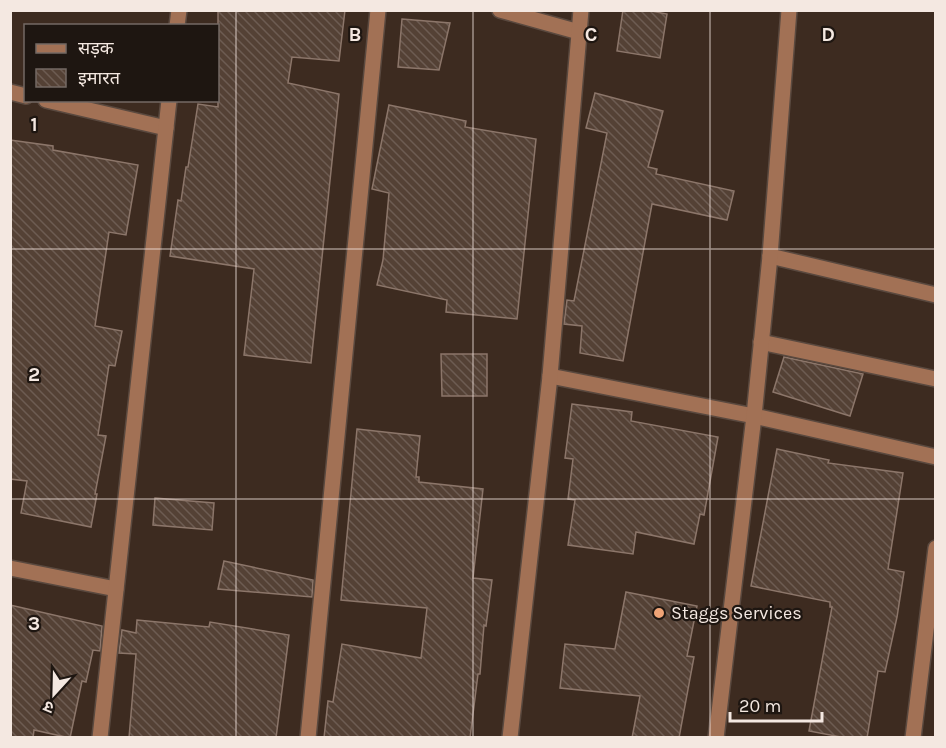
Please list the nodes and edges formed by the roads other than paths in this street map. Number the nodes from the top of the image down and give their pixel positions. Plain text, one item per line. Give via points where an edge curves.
1 (378, 10) edge
2 (500, 10) edge
3 (581, 10) edge
4 (789, 10) edge
5 (579, 32) junction
6 (55, 102) edge
7 (169, 102) edge
8 (166, 128) junction
9 (770, 256) junction
10 (936, 295) edge
11 (761, 342) junction
12 (550, 375) junction
13 (936, 379) edge
14 (754, 416) junction
15 (936, 457) edge
16 (936, 548) edge
17 (10, 567) edge
18 (116, 589) junction
19 (100, 738) edge
20 (308, 738) edge
21 (510, 738) edge
22 (716, 738) edge
23 (913, 738) edge

1 - 20 street
2 - 5 street
3 - 5 street
4 - 9 street
5 - 12 street
6 - 8 street
7 - 8 street
8 - 18 street
9 - 10 street
9 - 11 street
11 - 13 street
11 - 14 street
12 - 14 street
12 - 21 street
14 - 15 street
14 - 22 street
16 - 23 street
17 - 18 street
18 - 19 street

